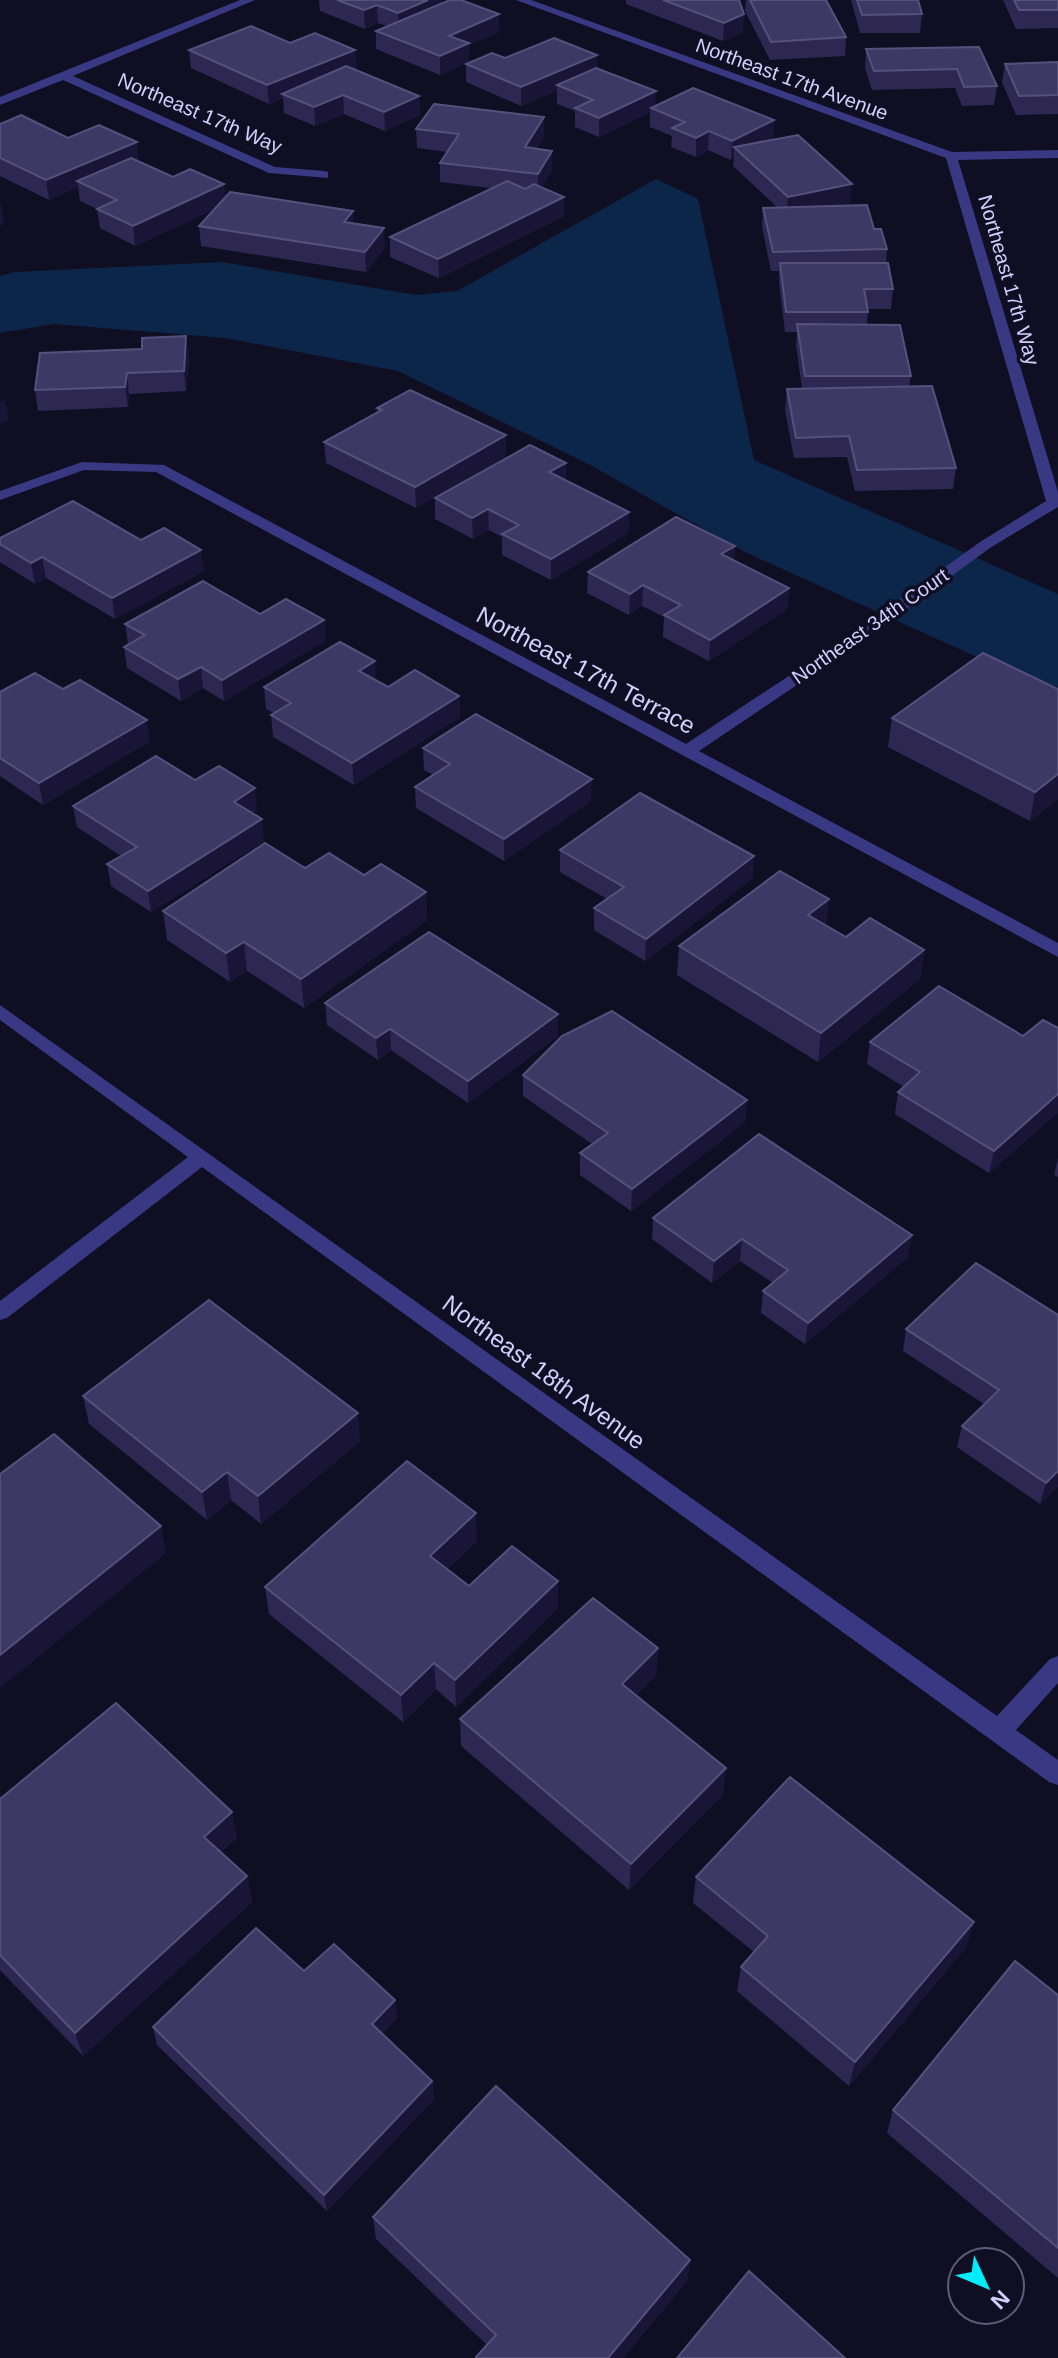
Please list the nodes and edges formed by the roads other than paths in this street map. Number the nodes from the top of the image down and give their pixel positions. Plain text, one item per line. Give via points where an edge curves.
1 (250, 0) edge
2 (521, 0) edge
3 (64, 76) junction
4 (0, 101) edge
5 (1058, 154) edge
6 (951, 156) junction
7 (324, 175) dead end
8 (0, 496) edge
9 (1056, 503) edge
10 (687, 751) junction
11 (1058, 951) edge
12 (0, 1011) edge
13 (202, 1157) junction
14 (0, 1312) edge
15 (1058, 1666) edge
16 (999, 1731) junction
17 (1058, 1774) edge

1 - 3 street
2 - 6 street, Northeast 17th Avenue
3 - 4 street
3 - 7 street, Northeast 17th Way via 273,170
5 - 6 street, Northeast 17th Avenue
6 - 9 street, Northeast 17th Way
8 - 10 street, Northeast 17th Terrace via 82,466 159,468
9 - 10 street, Northeast 34th Court via 985,545
10 - 11 street, Northeast 17th Terrace
12 - 13 street, Northeast 18th Avenue
13 - 14 street
13 - 16 street, Northeast 18th Avenue
15 - 16 street
16 - 17 street, Northeast 18th Avenue

